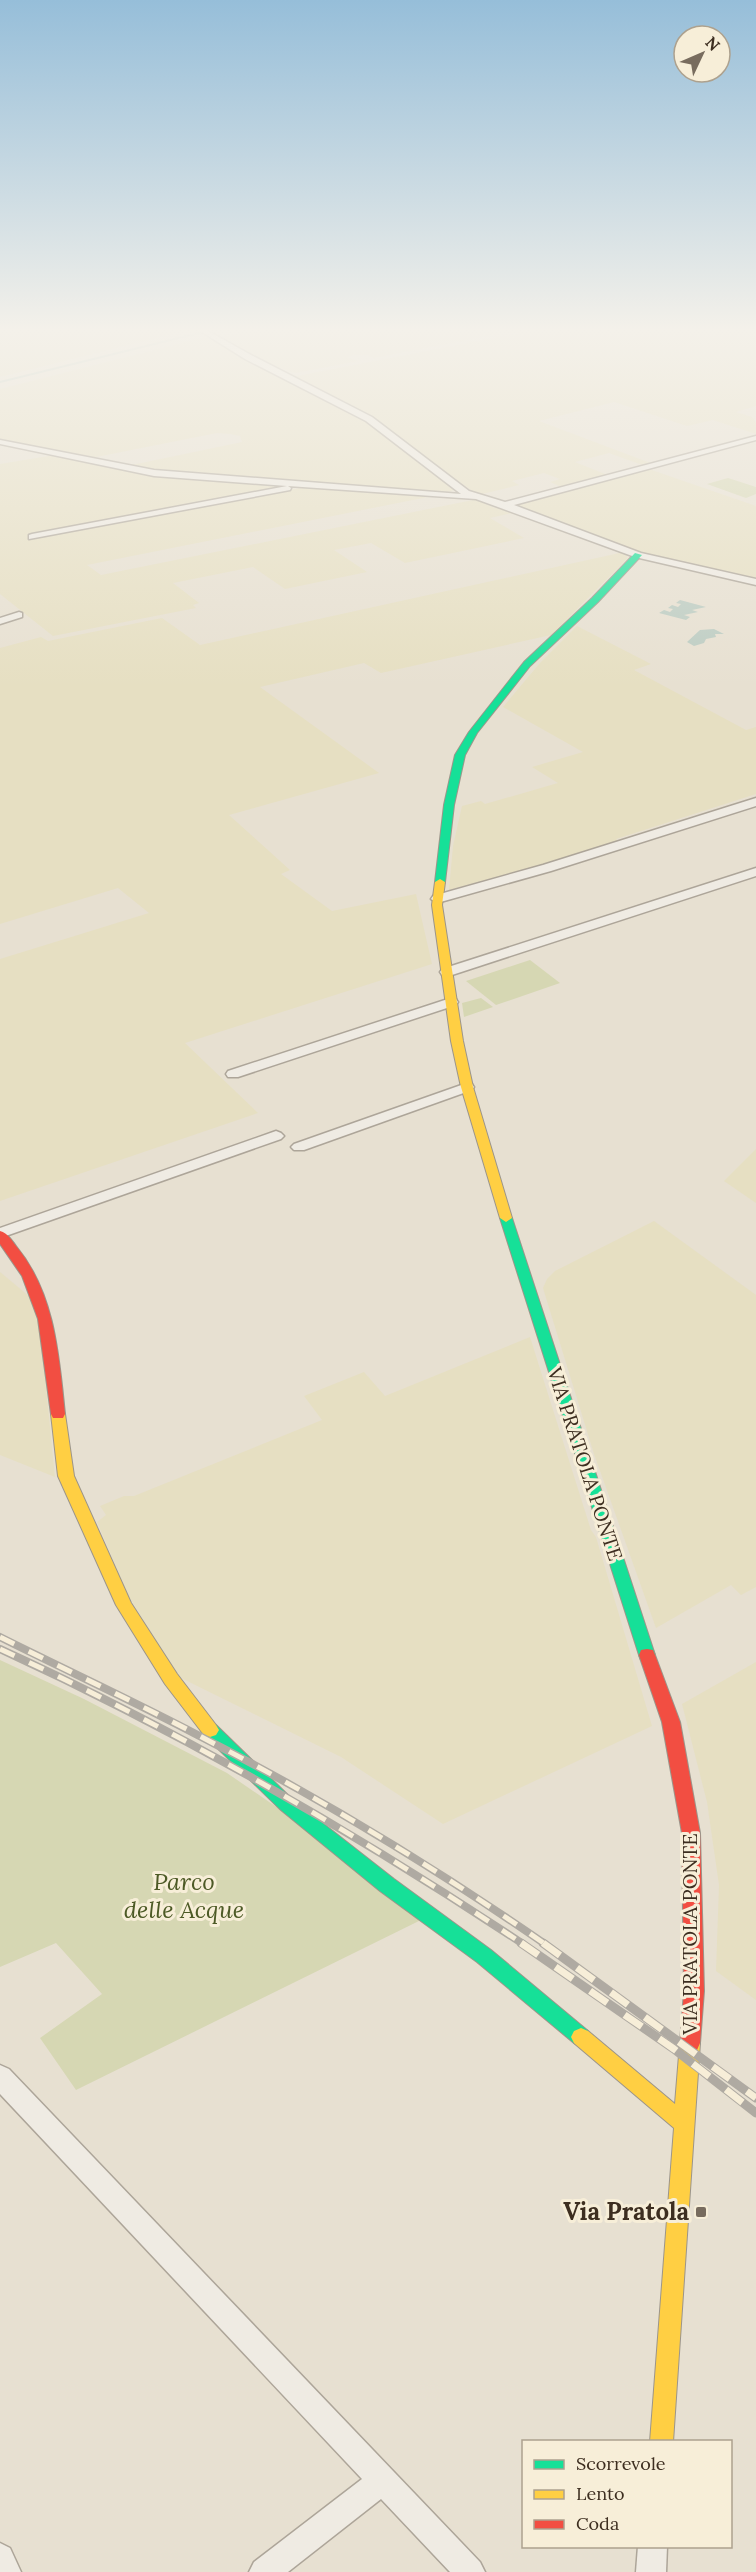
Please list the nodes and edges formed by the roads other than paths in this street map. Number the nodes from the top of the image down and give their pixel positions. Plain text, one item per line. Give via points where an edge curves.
1 (35, 447) edge
2 (405, 447) edge
3 (722, 447) edge
4 (310, 484) junction
5 (480, 498) junction
6 (505, 505) junction
7 (32, 537) dead end
8 (636, 557) junction
9 (756, 582) edge
10 (19, 615) dead end
11 (0, 621) edge
12 (756, 802) edge
13 (756, 872) edge
14 (437, 899) junction
15 (447, 972) junction
16 (451, 1002) junction
17 (233, 1074) dead end
18 (467, 1087) junction
19 (276, 1136) dead end
20 (299, 1147) dead end
21 (0, 1234) edge
22 (0, 2077) edge
23 (686, 2125) junction
24 (661, 2440) edge
25 (382, 2481) junction
26 (653, 2548) edge
27 (0, 2558) edge
28 (6, 2572) edge
29 (264, 2572) edge
30 (470, 2572) edge
31 (651, 2572) edge

1 - 4 street via 107,466 154,473
2 - 5 street via 466,493
3 - 6 street
4 - 5 street
4 - 7 street
5 - 6 street
6 - 8 street
8 - 9 street
8 - 14 street, VIA PRATOLA PONTE via 527,664 473,732 460,755 449,805
10 - 11 street
12 - 14 street
13 - 15 street
14 - 15 street, VIA PRATOLA PONTE
15 - 16 street, VIA PRATOLA PONTE
16 - 17 street
16 - 18 street, VIA PRATOLA PONTE
18 - 20 street
18 - 23 street, VIA PRATOLA PONTE via 630,1606 671,1722 692,1833 694,1991
19 - 21 street
21 - 23 street via 37,1292 46,1317 66,1476 124,1605 205,1725 287,1805 484,1956
22 - 25 street
23 - 24 street, VIA PRATOLA PONTE
25 - 29 street
25 - 30 street
26 - 31 street
27 - 28 street

